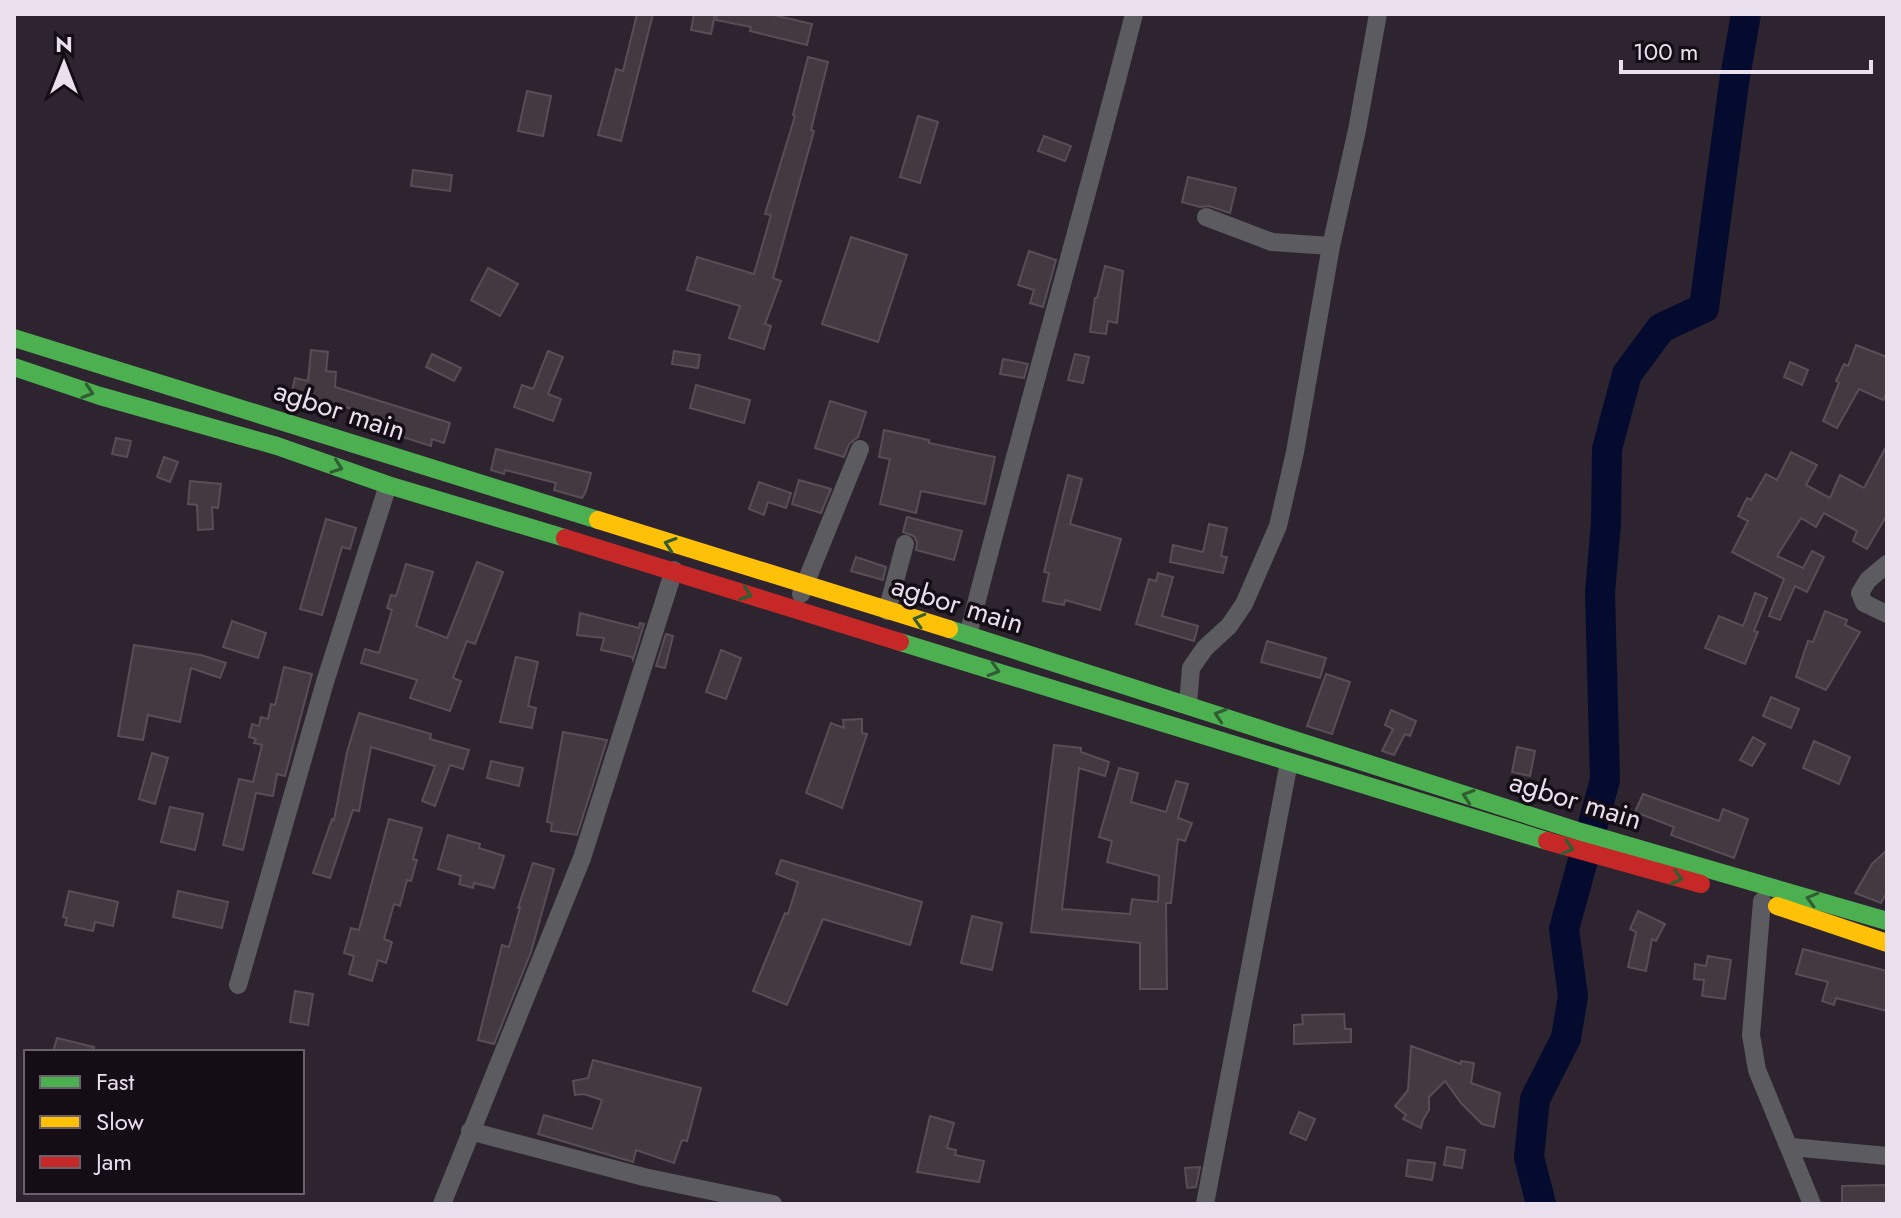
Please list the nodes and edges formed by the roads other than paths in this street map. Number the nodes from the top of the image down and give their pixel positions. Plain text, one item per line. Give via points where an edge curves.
1 (1134, 14) edge
2 (1378, 14) edge
3 (1206, 217) dead end
4 (1331, 246) junction
5 (14, 338) edge
6 (14, 367) edge
7 (860, 449) dead end
8 (388, 485) junction
9 (905, 544) dead end
10 (1887, 564) edge
11 (674, 570) junction
12 (804, 586) junction
13 (794, 610) junction
14 (887, 611) junction
15 (1887, 614) edge
16 (968, 635) junction
17 (1188, 704) junction
18 (1289, 762) junction
19 (1762, 901) junction
20 (1887, 921) edge
21 (1887, 943) edge
22 (238, 985) dead end
23 (470, 1131) junction
24 (1791, 1147) junction
25 (1887, 1156) edge
26 (442, 1204) edge
27 (773, 1204) edge
28 (1205, 1204) edge
29 (1812, 1204) edge

1 - 16 street
2 - 4 street
3 - 4 street via 1272,242
4 - 17 street via 1278,526 1244,604 1191,668
12 -> 5 main road, agbor main
6 -> 8 main road, agbor main
7 - 12 street
8 - 11 main road, agbor main
8 - 22 street
9 - 14 street
10 - 15 street via 1860,593 1864,603
11 -> 13 main road, agbor main
11 - 23 street via 582,858
12 - 13 street
12 - 14 main road, agbor main
13 -> 18 main road, agbor main
16 -> 14 main road, agbor main
16 - 17 main road, agbor main
20 -> 17 main road, agbor main via 1542,820
18 -> 19 main road, agbor main
18 - 28 street
19 - 21 main road, agbor main
19 - 24 street via 1751,1035 1757,1070
23 - 26 street
23 - 27 street
24 - 25 street
24 - 29 street

